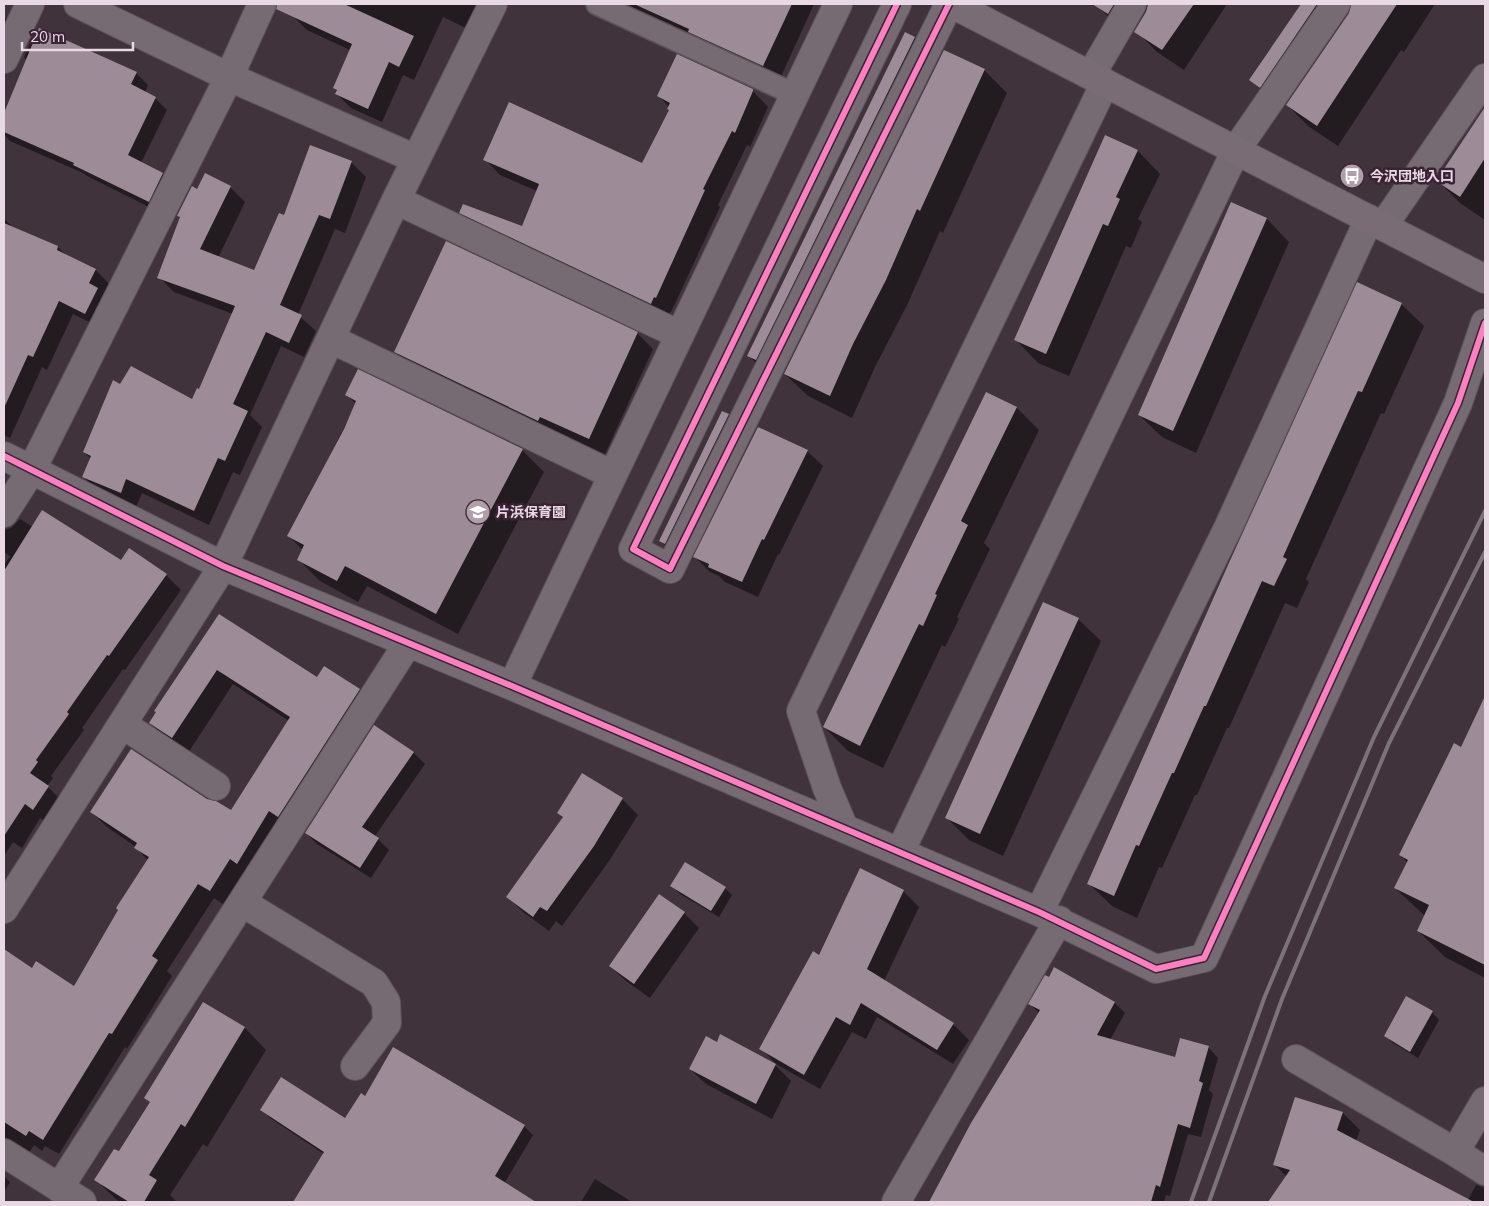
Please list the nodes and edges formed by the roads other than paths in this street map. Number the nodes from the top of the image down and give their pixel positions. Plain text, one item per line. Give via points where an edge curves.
1 (30, 4) edge
2 (78, 4) edge
3 (262, 4) edge
4 (493, 4) edge
5 (597, 4) edge
6 (838, 4) edge
7 (898, 4) edge
8 (950, 4) edge
9 (1132, 4) edge
10 (1336, 4) edge
11 (4, 58) edge
12 (229, 78) junction
13 (1485, 78) edge
14 (1098, 79) junction
15 (794, 94) junction
16 (1236, 150) junction
17 (416, 159) junction
18 (396, 200) junction
19 (1376, 222) junction
20 (1485, 279) edge
21 (1485, 323) edge
22 (680, 335) junction
23 (331, 339) junction
24 (4, 456) edge
25 (31, 470) junction
26 (613, 475) junction
27 (4, 513) edge
28 (223, 566) junction
29 (408, 643) junction
30 (512, 686) junction
31 (122, 724) junction
32 (216, 786) dead end
33 (844, 828) junction
34 (900, 852) junction
35 (243, 903) junction
36 (4, 909) edge
37 (1049, 916) junction
38 (1296, 1059) dead end
39 (355, 1066) dead end
40 (1485, 1101) edge
41 (1454, 1152) junction
42 (4, 1153) edge
43 (1485, 1171) edge
44 (54, 1195) edge
45 (82, 1202) edge
46 (896, 1202) edge

1 - 11 street
2 - 12 street
3 - 12 street
4 - 17 street
5 - 15 lane
6 - 15 street
7 - 8 street via 633,549 670,569
8 - 14 street
9 - 14 street
10 - 16 street
12 - 17 street
12 - 25 street
13 - 19 street
14 - 16 street
14 - 33 street via 801,711
15 - 22 street
16 - 19 street
16 - 34 street
17 - 18 street
18 - 22 street
18 - 23 street
19 - 20 street
19 - 37 street via 1228,528
21 - 37 street via 1458,403 1204,958 1156,970
22 - 26 street
23 - 26 street
23 - 28 street
24 - 25 street
25 - 27 street
25 - 28 street
26 - 30 street
28 - 29 street
28 - 31 street
29 - 30 street
29 - 35 street
30 - 33 street
31 - 32 street
31 - 36 street
33 - 34 street
34 - 37 street
35 - 39 street via 374,983 386,1002 387,1023
35 - 44 street
37 - 46 street
38 - 41 street
40 - 41 street
41 - 43 street
42 - 44 street
44 - 45 street

